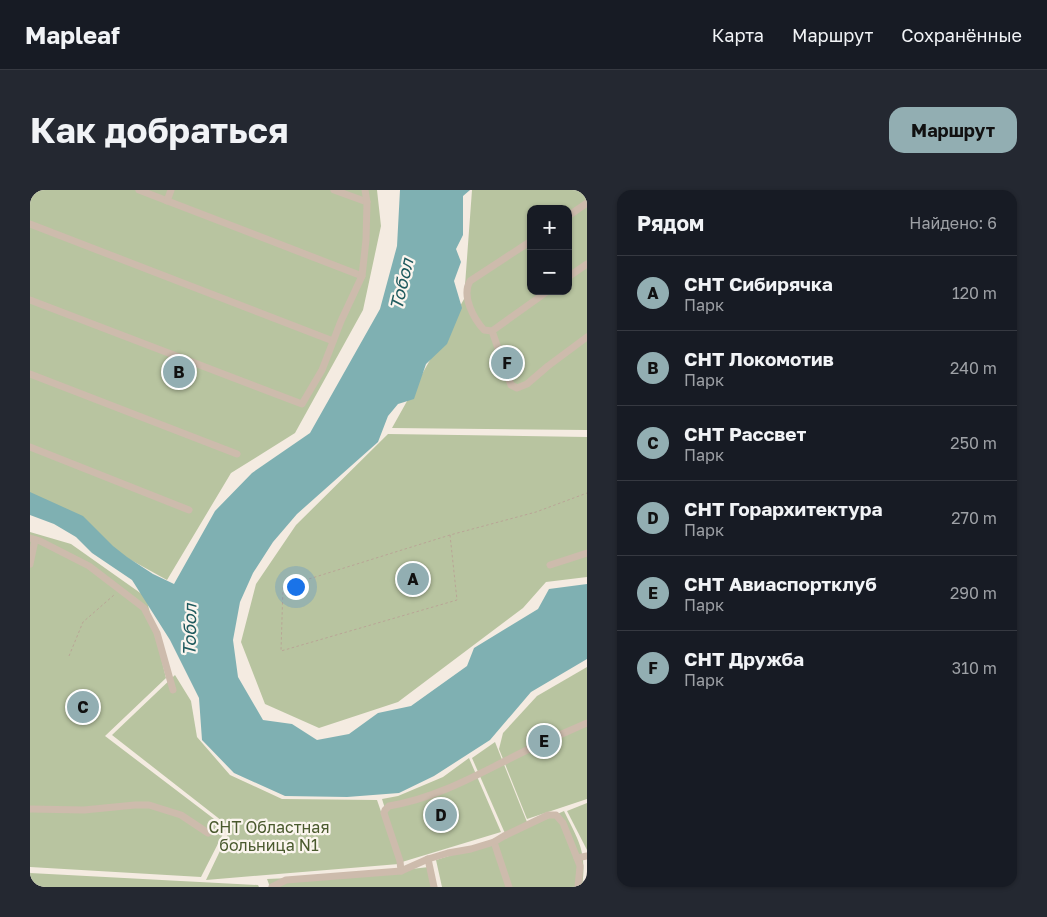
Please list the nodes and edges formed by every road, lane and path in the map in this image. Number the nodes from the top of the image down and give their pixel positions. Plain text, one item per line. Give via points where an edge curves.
1 (139, 190) edge
2 (171, 190) edge
3 (334, 190) edge
4 (365, 190) edge
5 (167, 201) junction
6 (367, 202) junction
7 (587, 203) edge
8 (572, 213) edge
9 (30, 224) edge
10 (527, 244) edge
11 (587, 264) edge
12 (572, 274) edge
13 (362, 276) junction
14 (542, 295) edge
15 (30, 300) edge
16 (492, 331) junction
17 (587, 337) edge
18 (333, 341) junction
19 (30, 374) edge
20 (30, 448) edge
21 (237, 454) dead end
22 (587, 493) edge
23 (189, 510) dead end
24 (450, 535) junction
25 (33, 539) edge
26 (587, 553) edge
27 (30, 564) edge
28 (550, 565) dead end
29 (118, 588) junction
30 (69, 656) dead end
31 (173, 690) dead end
32 (587, 723) edge
33 (30, 809) edge
34 (208, 832) dead end
35 (494, 842) junction
36 (587, 856) edge
37 (577, 858) junction
38 (428, 860) junction
39 (401, 871) junction
40 (272, 887) edge
41 (434, 887) edge
42 (509, 887) edge
43 (578, 887) edge

1 - 5 street
2 - 5 street
3 - 6 street
4 - 6 street
5 - 13 street
6 - 13 street
7 - 8 street
9 - 18 street
10 - 16 street via 468,285 466,290 472,311 484,330
11 - 12 street
13 - 18 street
14 - 16 street
15 - 18 street via 302,404 322,370
16 - 17 street via 511,385 517,388 527,384
19 - 21 street
20 - 23 street
22 - 24 path via 536,512
24 - 24 path via 284,587 281,651 457,600
25 - 27 street
25 - 29 street via 80,561
26 - 28 street
29 - 30 path via 115,595 83,622
29 - 31 street via 144,608 157,633
32 - 39 street via 439,793 389,806 384,813
33 - 34 street via 149,806 181,815
35 - 37 street via 548,814 556,815 563,823
35 - 38 street
35 - 42 street
36 - 37 street
37 - 43 street via 580,866
38 - 39 street
38 - 41 street
39 - 40 street via 286,880

